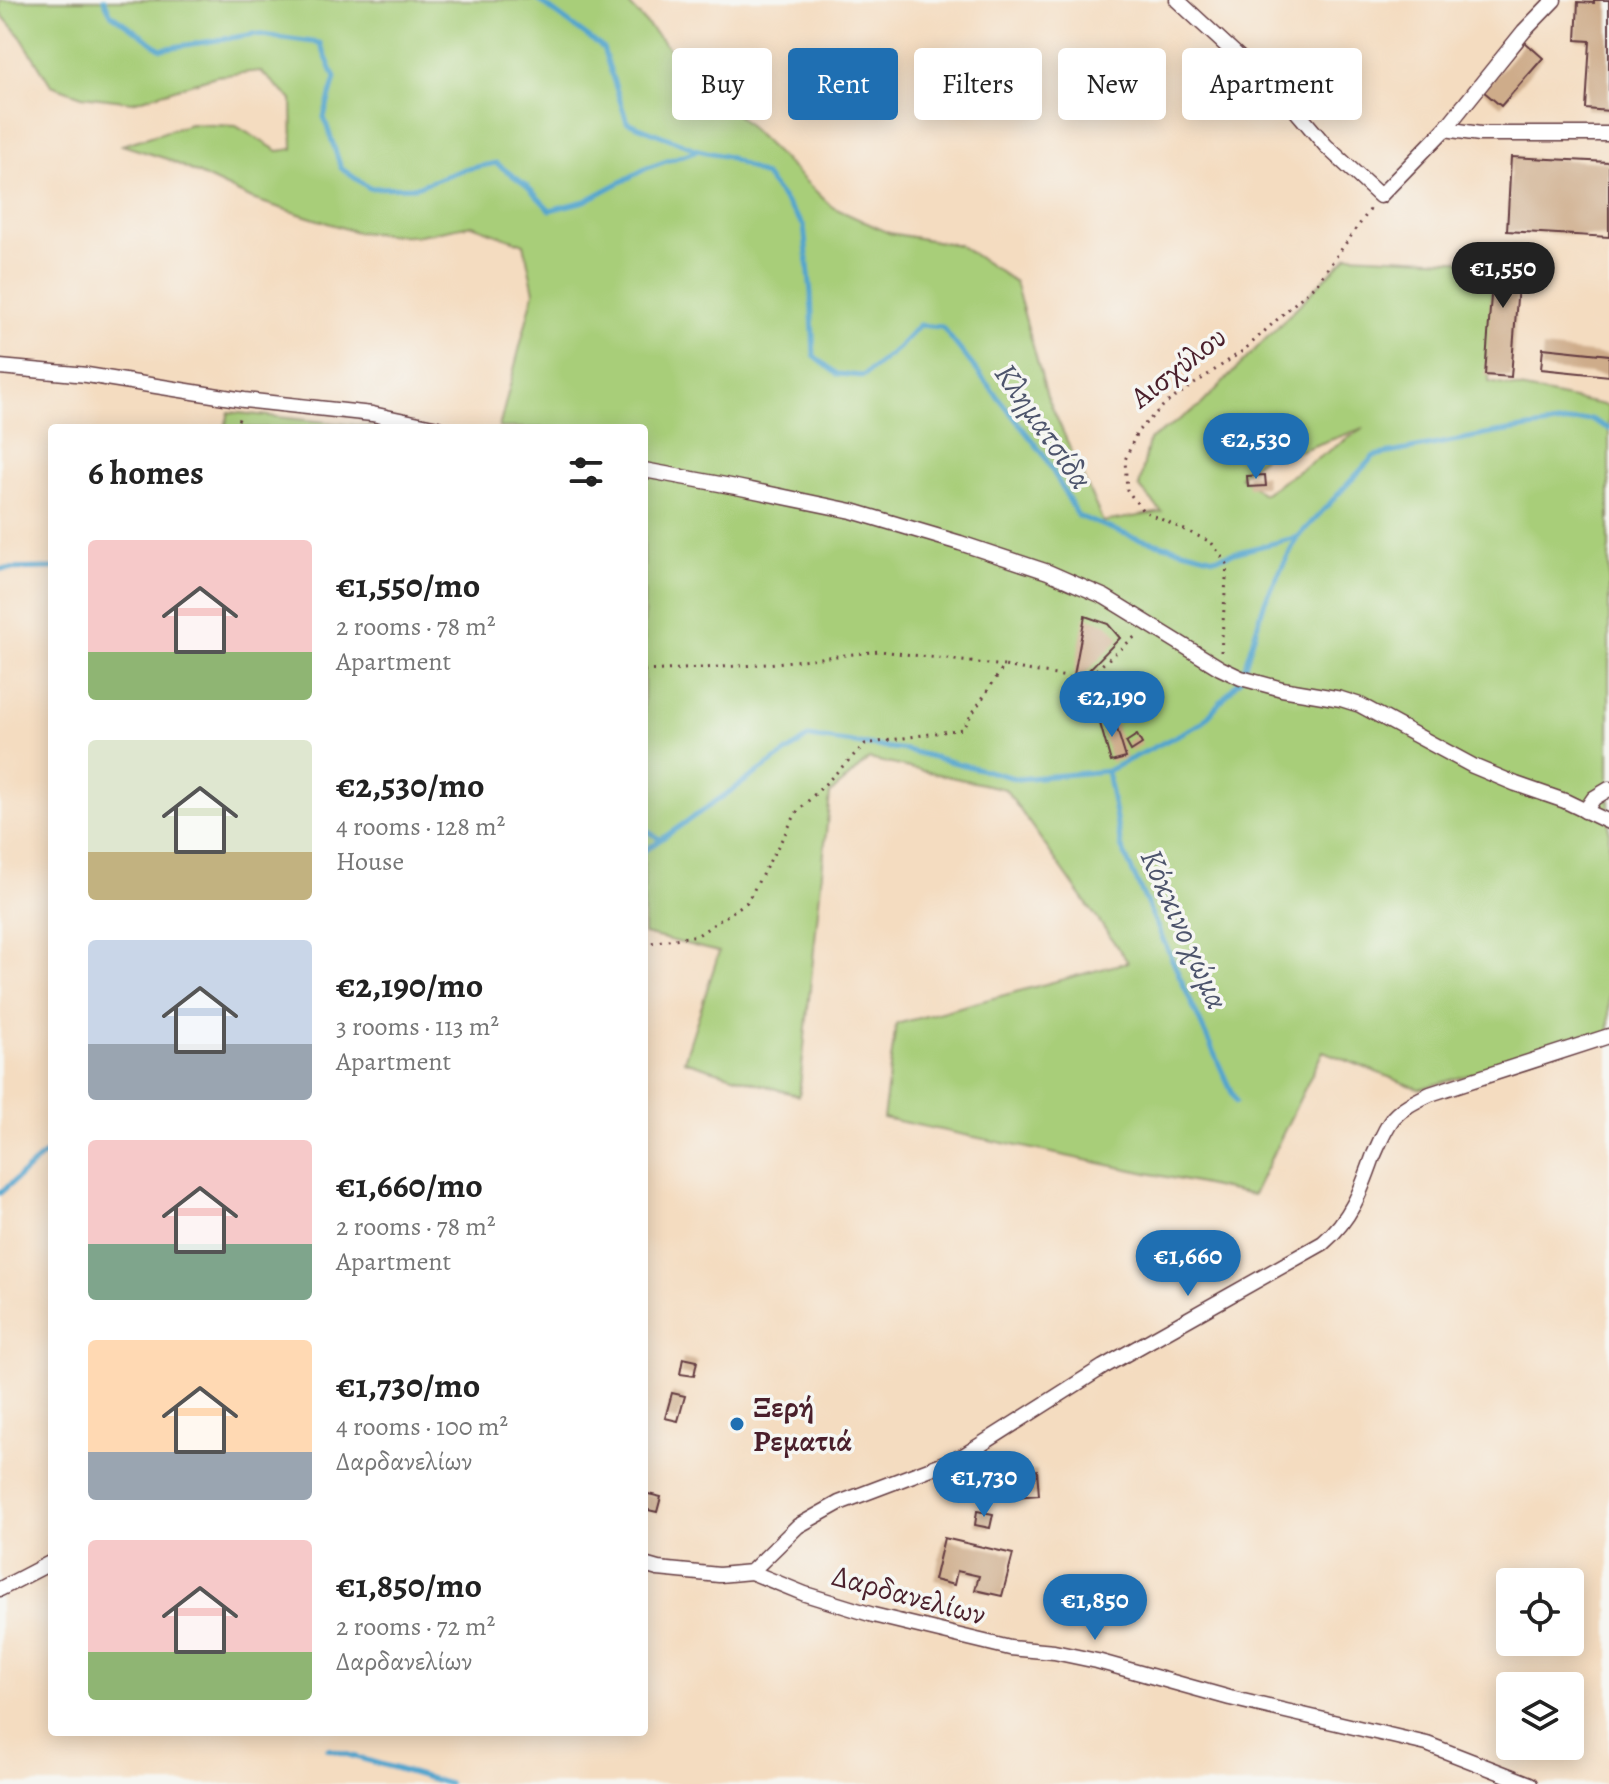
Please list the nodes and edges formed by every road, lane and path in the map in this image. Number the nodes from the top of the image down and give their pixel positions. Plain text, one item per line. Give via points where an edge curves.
1 (1177, 0) edge
2 (1554, 0) edge
3 (1445, 129) junction
4 (1609, 134) edge
5 (1380, 196) junction
6 (0, 367) edge
7 (419, 424) edge
8 (648, 471) edge
9 (1150, 623) junction
10 (1004, 666) junction
11 (1220, 668) junction
12 (648, 671) edge
13 (1609, 789) edge
14 (1585, 811) junction
15 (1609, 822) edge
16 (648, 943) edge
17 (1609, 1036) edge
18 (48, 1564) edge
19 (648, 1566) edge
20 (751, 1572) junction
21 (0, 1589) edge
22 (1530, 1784) edge

1 - 5 street
2 - 3 street
3 - 4 street
3 - 5 street
5 - 11 path, Αισχύλου via 1317,283 1244,350 1165,404 1137,432 1125,460 1127,490 1143,511 1211,542 1227,564
6 - 7 street
8 - 9 street via 852,511 960,543 1062,578
9 - 10 path via 1084,680
9 - 11 street
10 - 12 path via 880,651
10 - 16 path via 962,729 865,744 797,812 747,902 698,935
11 - 14 street via 1282,689 1360,705 1473,766
13 - 14 street
14 - 15 street
17 - 20 street via 1406,1106 1381,1138 1352,1208 1323,1243 1103,1367 963,1456 811,1518
18 - 21 street
19 - 20 street, Δαρδανελίων via 719,1575
20 - 22 street, Δαρδανελίων via 873,1615 1010,1648 1097,1661 1416,1741

